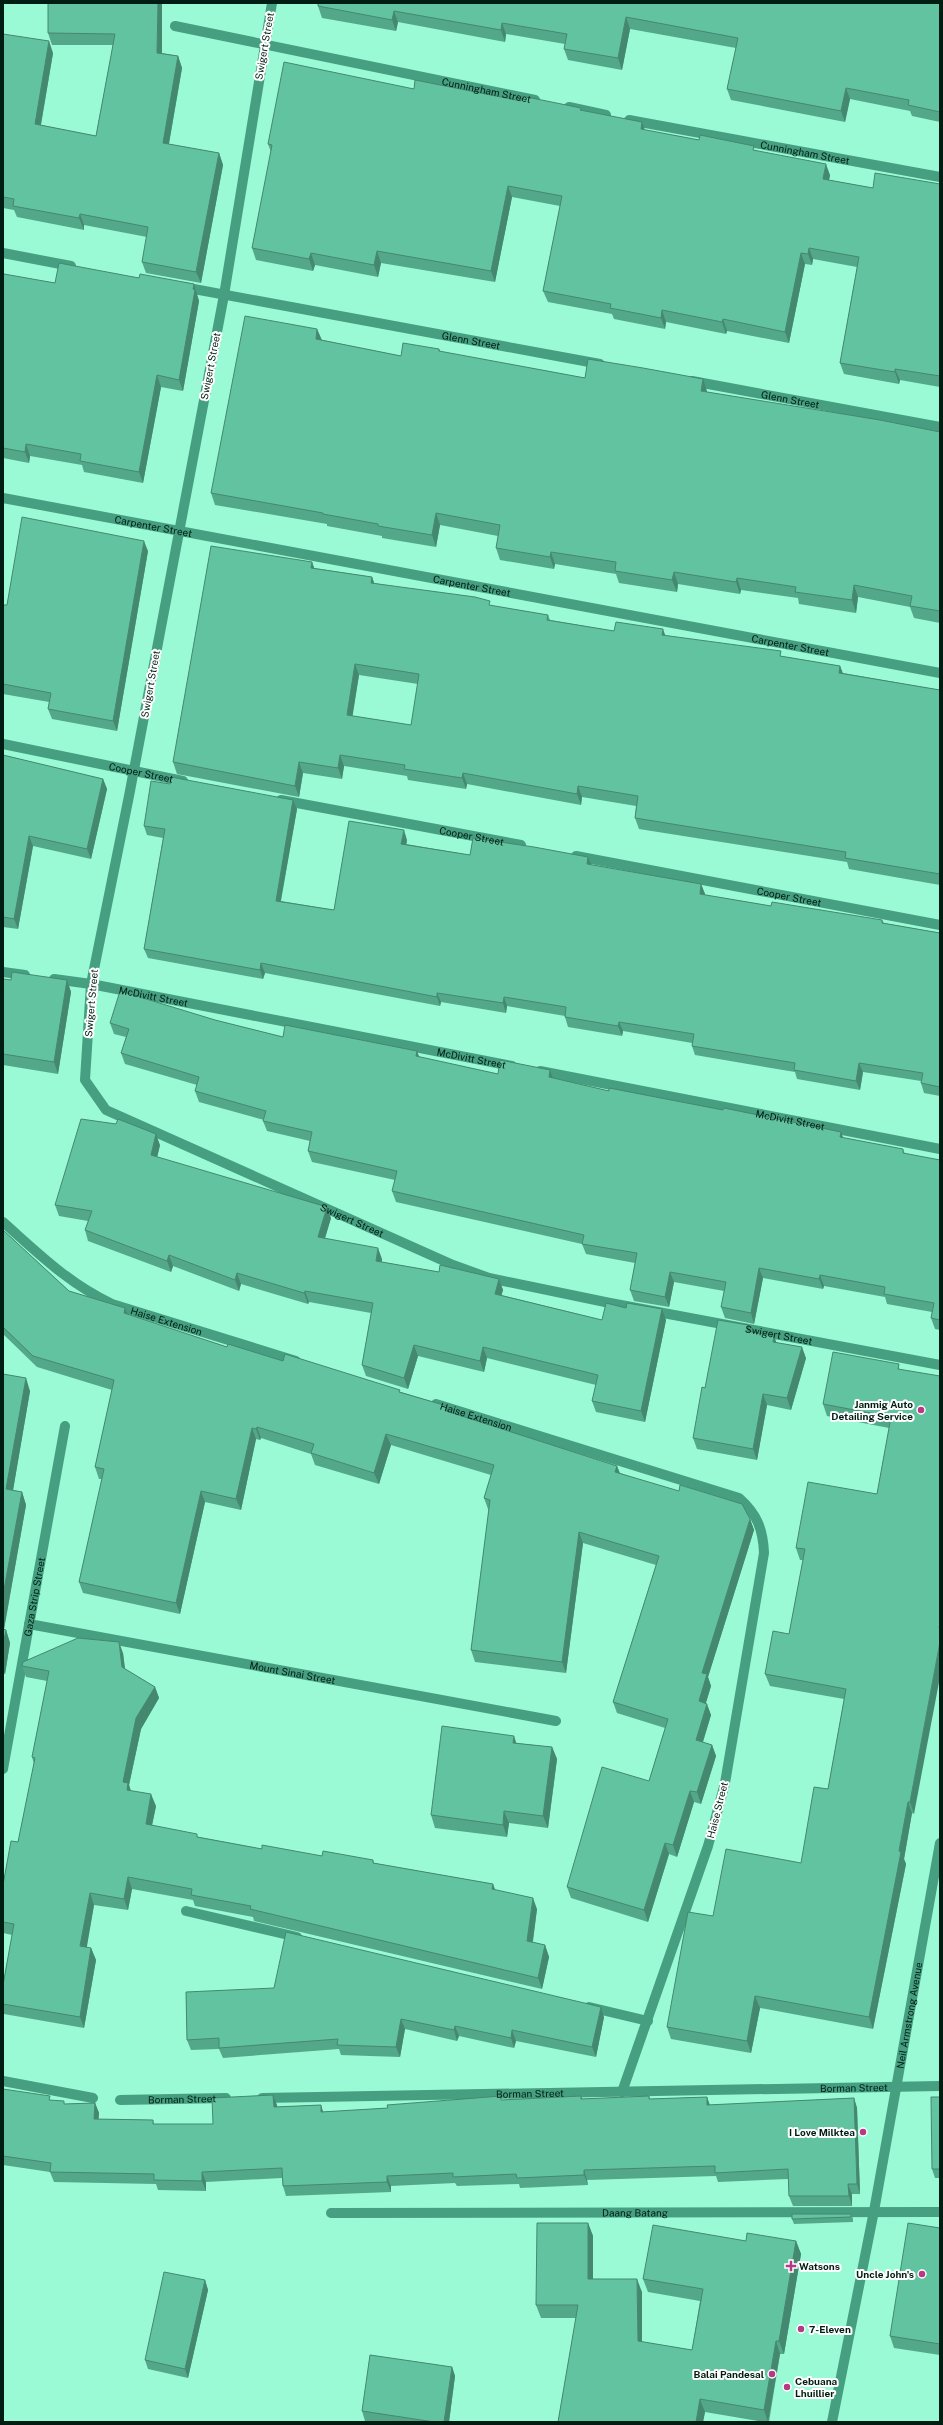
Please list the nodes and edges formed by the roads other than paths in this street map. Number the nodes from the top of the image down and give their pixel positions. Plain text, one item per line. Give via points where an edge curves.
1 (272, 3) edge
2 (175, 26) dead end
3 (264, 43) junction
4 (545, 102) edge
5 (560, 106) edge
6 (940, 177) edge
7 (3, 253) edge
8 (79, 267) edge
9 (170, 285) edge
10 (224, 295) junction
11 (613, 367) edge
12 (683, 380) edge
13 (940, 427) edge
14 (3, 498) edge
15 (178, 532) junction
16 (940, 673) edge
17 (3, 744) edge
18 (134, 772) junction
19 (195, 783) edge
20 (273, 798) edge
21 (532, 848) edge
22 (563, 854) edge
23 (940, 925) edge
24 (3, 972) edge
25 (91, 984) junction
26 (940, 1149) edge
27 (3, 1222) edge
28 (305, 1363) edge
29 (940, 1365) edge
30 (427, 1401) edge
31 (65, 1426) dead end
32 (758, 1518) joint
33 (29, 1624) junction
34 (556, 1721) dead end
35 (3, 1769) edge
36 (940, 1842) edge
37 (186, 1910) dead end
38 (310, 1940) edge
39 (578, 2004) edge
40 (648, 2021) junction
41 (3, 2081) edge
42 (896, 2086) junction
43 (940, 2086) edge
44 (622, 2092) junction
45 (93, 2098) dead end
46 (120, 2100) dead end
47 (874, 2211) junction
48 (940, 2212) edge
49 (331, 2213) dead end
50 (832, 2422) edge

1 - 3 street, Swigert Street
2 - 3 street, Cunningham Street
3 - 4 street, Cunningham Street
3 - 10 street, Swigert Street
5 - 6 street, Cunningham Street
7 - 8 street
9 - 10 street, Glenn Street
10 - 11 street, Glenn Street
10 - 15 street, Swigert Street
12 - 13 street, Glenn Street
14 - 15 street, Carpenter Street
15 - 16 street, Carpenter Street
15 - 18 street, Swigert Street
17 - 18 street, Cooper Street
18 - 19 street, Cooper Street
18 - 25 street, Swigert Street
20 - 21 street, Cooper Street
22 - 23 street, Cooper Street
24 - 25 street, McDivitt Street
25 - 26 street, McDivitt Street
25 - 29 street, Swigert Street via 85,1080 106,1110 355,1222 489,1278
27 - 28 street, Haise Extension via 62,1274 98,1298
30 - 32 street, Haise Extension via 739,1498
31 - 33 street, Gaza Strip Street
32 - 40 street, Haise Street via 763,1535 764,1553 725,1782 708,1846
33 - 34 street, Mount Sinai Street
33 - 35 street, Gaza Strip Street
36 - 42 street, Neil Armstrong Avenue
37 - 38 street
39 - 40 street
40 - 44 street, Haise Street
41 - 45 street
42 - 43 street, Borman Street
42 - 44 street, Borman Street
42 - 47 street, Neil Armstrong Avenue
44 - 46 street, Borman Street
47 - 48 street, Daang Batang
47 - 49 street, Daang Batang
47 - 50 street, Neil Armstrong Avenue

